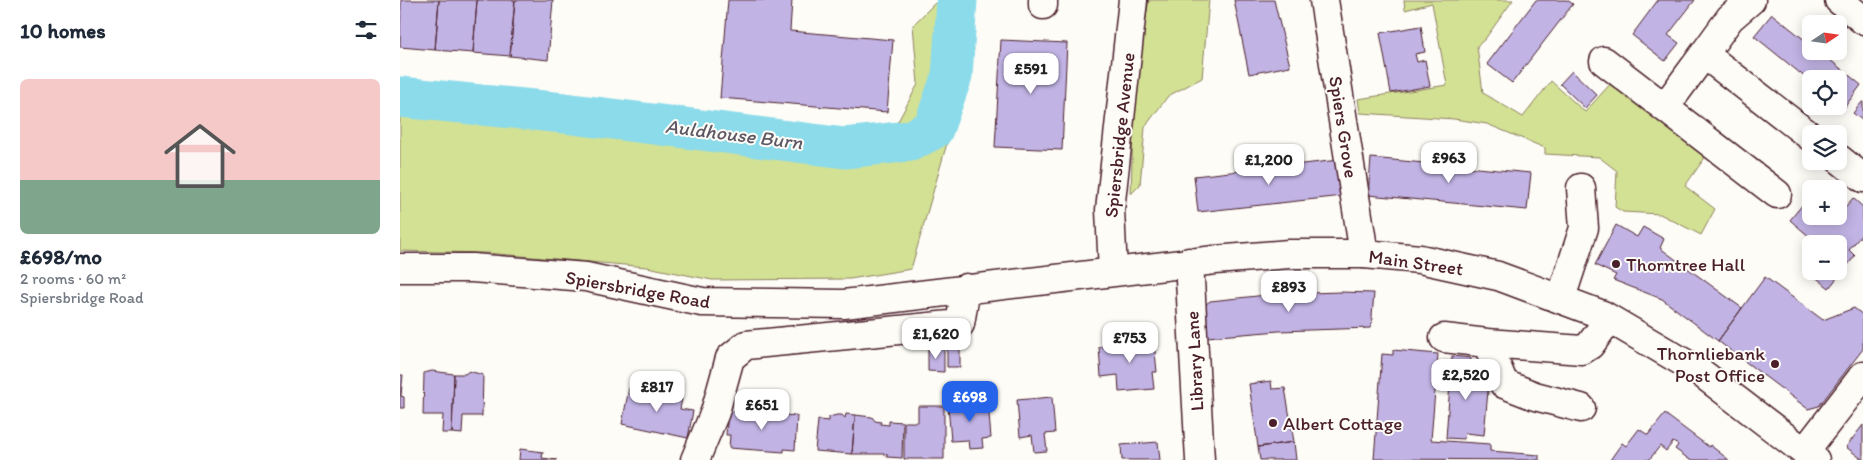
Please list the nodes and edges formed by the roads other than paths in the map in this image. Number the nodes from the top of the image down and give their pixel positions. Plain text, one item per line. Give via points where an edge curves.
1 (1133, 0) edge
2 (1324, 0) edge
3 (1751, 0) edge
4 (1839, 0) edge
5 (1863, 20) edge
6 (1704, 54) junction
7 (1604, 60) dead end
8 (1665, 108) junction
9 (1802, 130) edge
10 (1847, 165) edge
11 (1863, 178) edge
12 (1581, 188) dead end
13 (1777, 194) dead end
14 (1364, 254) junction
15 (1189, 262) junction
16 (400, 268) edge
17 (1113, 271) junction
18 (966, 288) junction
19 (1561, 298) junction
20 (1609, 319) junction
21 (1444, 338) dead end
22 (1487, 343) junction
23 (1863, 376) edge
24 (1581, 408) dead end
25 (1810, 456) edge
26 (695, 460) edge
27 (1200, 460) edge

1 - 17 main road, Spiersbridge Avenue via 1110,210
2 - 14 main road, Spiers Grove
3 - 6 main road via 1730,18
4 - 5 main road
6 - 8 main road
6 - 9 main road
7 - 8 main road
8 - 13 main road
10 - 11 main road
12 - 19 main road via 1584,228
14 - 15 main road, Main Street via 1290,254
14 - 19 main road, Main Street via 1420,259 1466,268
15 - 17 main road, Main Street
15 - 27 main road, Library Lane
16 - 18 main road, Spiersbridge Road via 472,268 586,277 702,302 844,304
17 - 18 main road, Main Street
18 - 26 main road via 960,324 746,345 730,358
19 - 20 main road, Main Street
20 - 22 main road via 1590,345 1582,350
20 - 25 main road, Main Street via 1700,372
21 - 22 main road
22 - 24 main road via 1504,384
23 - 25 main road

